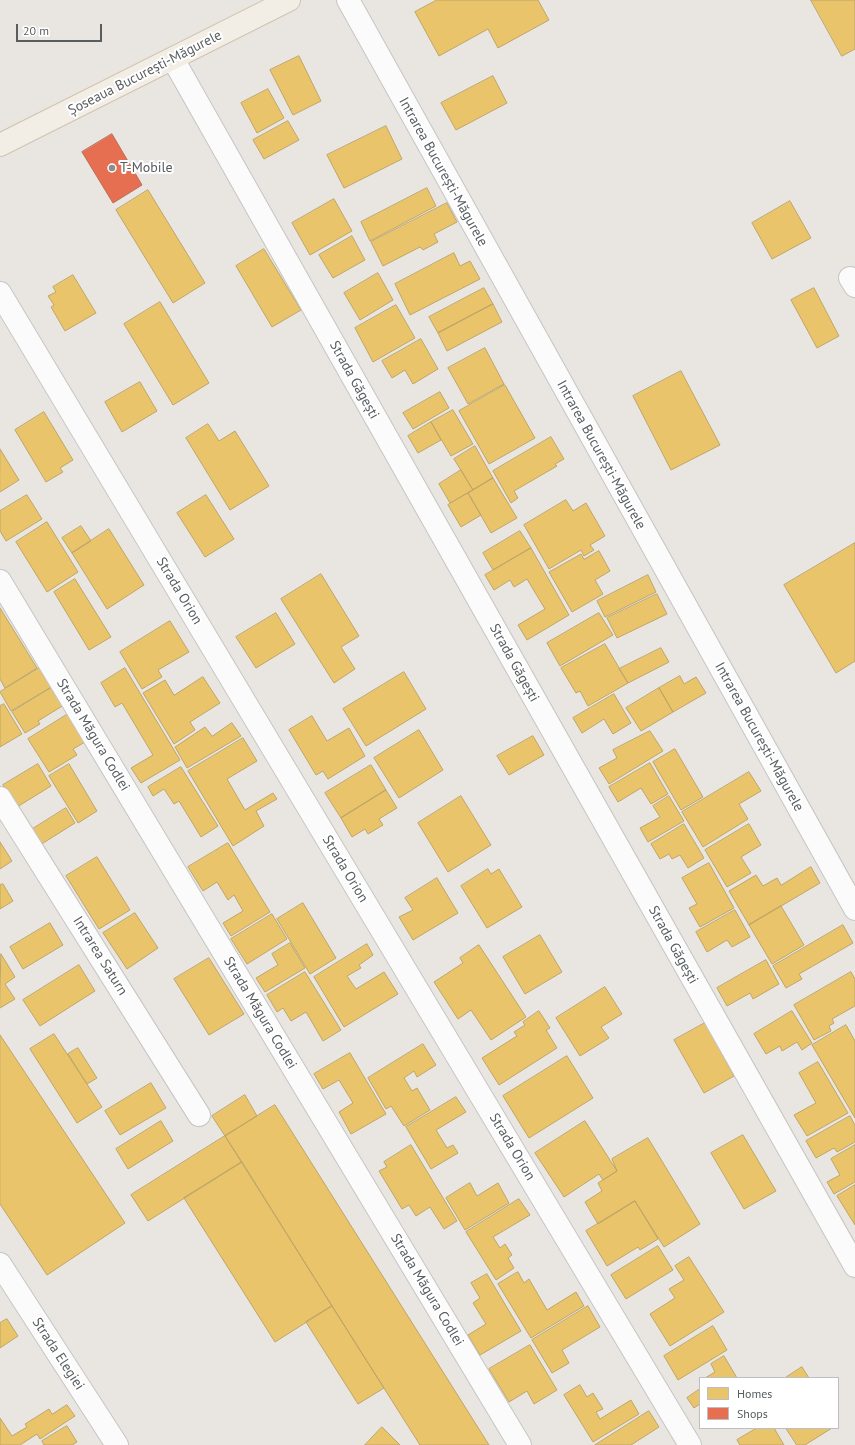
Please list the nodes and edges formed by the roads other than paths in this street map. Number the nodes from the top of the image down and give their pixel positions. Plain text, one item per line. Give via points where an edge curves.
1 (289, 0) edge
2 (348, 0) edge
3 (173, 59) junction
4 (0, 145) edge
5 (0, 293) edge
6 (0, 581) edge
7 (0, 798) edge
8 (855, 909) edge
9 (199, 1114) dead end
10 (0, 1264) edge
11 (855, 1266) edge
12 (117, 1445) edge
13 (520, 1445) edge
14 (690, 1445) edge

1 - 3 main road, Șoseaua București-Măgurele
2 - 8 street, Intrarea București-Măgurele
3 - 4 main road, Șoseaua București-Măgurele
3 - 11 street, Strada Găgești
5 - 14 street, Strada Orion
6 - 13 street, Strada Măgura Codlei
7 - 9 street, Intrarea Saturn
10 - 12 street, Strada Elegiei

